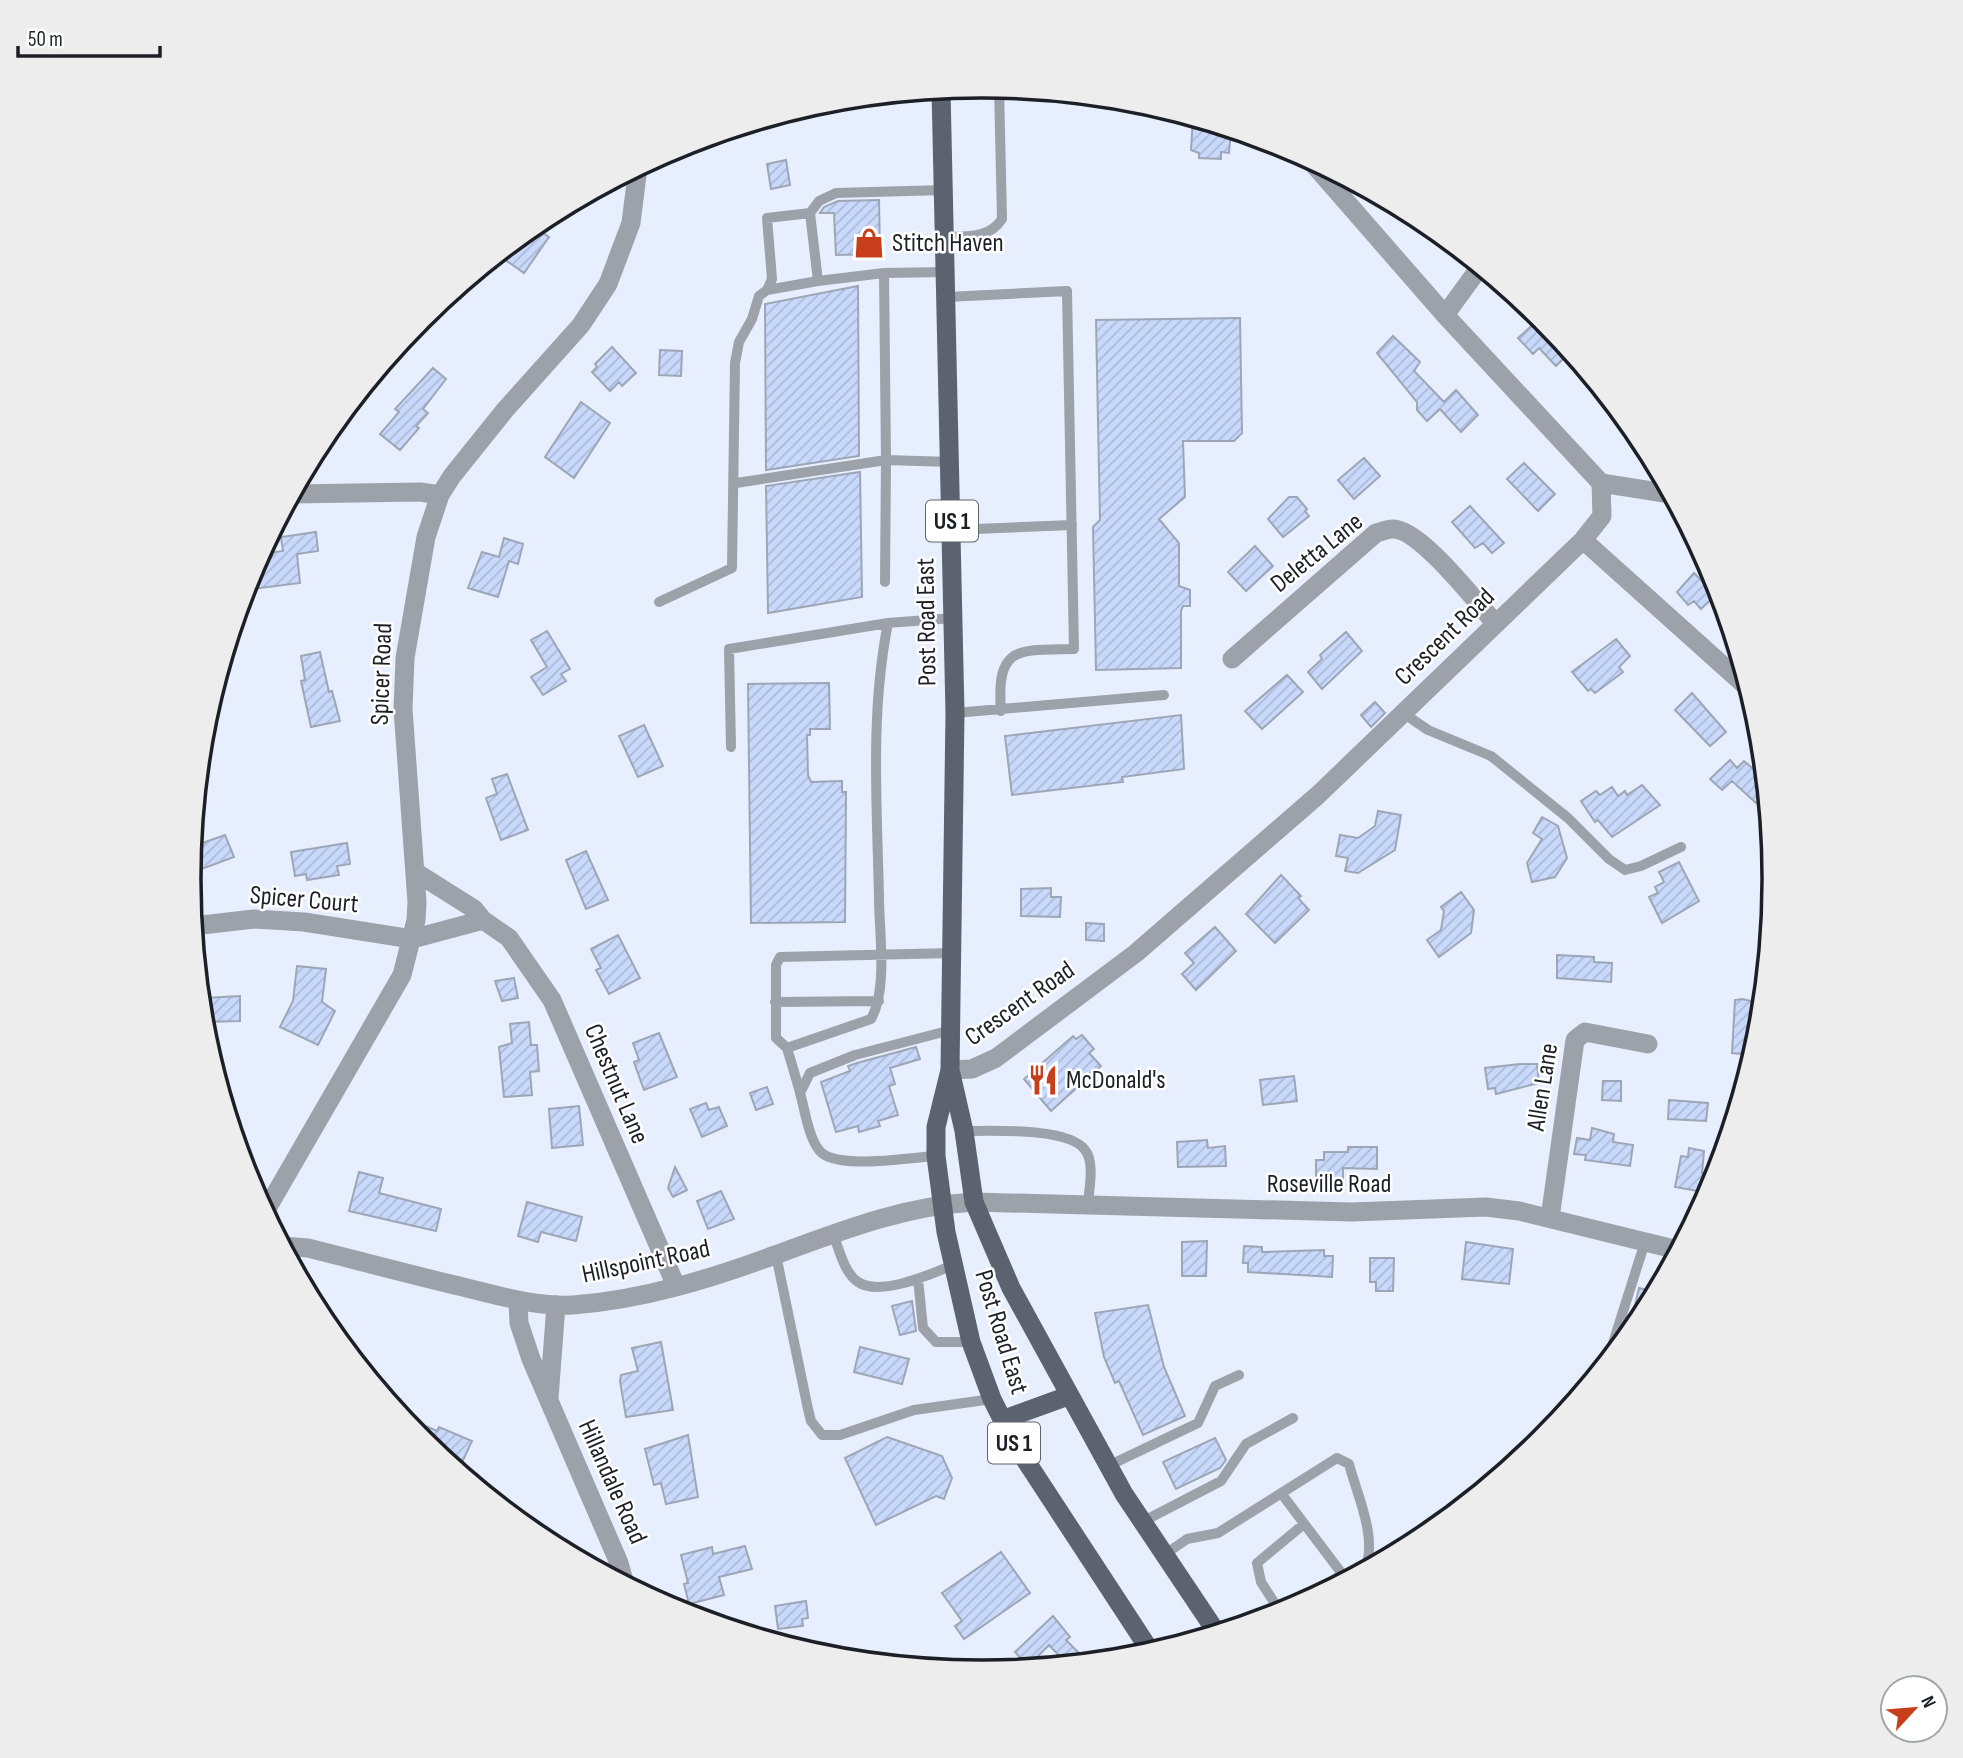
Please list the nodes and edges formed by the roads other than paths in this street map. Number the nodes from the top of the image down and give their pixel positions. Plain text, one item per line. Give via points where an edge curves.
1 (999, 99) edge
2 (941, 100) edge
3 (636, 179) edge
4 (1328, 179) edge
5 (944, 190) junction
6 (810, 213) junction
7 (945, 237) junction
8 (946, 272) junction
9 (884, 273) junction
10 (1475, 274) edge
11 (818, 281) junction
12 (767, 290) junction
13 (947, 297) junction
14 (1445, 315) junction
15 (886, 460) junction
16 (951, 462) junction
17 (736, 483) junction
18 (1601, 483) junction
19 (1660, 492) edge
20 (302, 494) edge
21 (439, 495) junction
22 (1072, 525) junction
23 (952, 530) junction
24 (1583, 540) junction
25 (885, 582) dead end
26 (659, 602) dead end
27 (953, 618) junction
28 (888, 623) junction
29 (1496, 624) junction
30 (1232, 659) dead end
31 (1736, 677) edge
32 (1164, 695) dead end
33 (1001, 711) junction
34 (955, 713) junction
35 (1403, 713) junction
36 (731, 747) dead end
37 (1681, 847) dead end
38 (417, 873) junction
39 (483, 920) junction
40 (202, 925) edge
41 (412, 939) junction
42 (880, 953) junction
43 (953, 953) junction
44 (879, 1001) junction
45 (775, 1002) junction
46 (951, 1030) junction
47 (1648, 1044) dead end
48 (786, 1048) junction
49 (950, 1070) junction
50 (800, 1093) junction
51 (964, 1131) junction
52 (936, 1156) junction
53 (271, 1202) edge
54 (974, 1202) junction
55 (1088, 1203) junction
56 (941, 1204) junction
57 (1550, 1218) junction
58 (833, 1234) junction
59 (1645, 1242) junction
60 (293, 1247) edge
61 (1670, 1248) edge
62 (776, 1255) junction
63 (953, 1265) junction
64 (918, 1279) junction
65 (676, 1286) junction
66 (518, 1301) junction
67 (555, 1305) junction
68 (1616, 1333) edge
69 (971, 1342) junction
70 (1239, 1375) dead end
71 (1068, 1396) junction
72 (992, 1399) junction
73 (548, 1402) junction
74 (1293, 1418) dead end
75 (1002, 1420) junction
76 (1108, 1466) junction
77 (1281, 1493) junction
78 (1142, 1522) junction
79 (1304, 1524) junction
80 (1164, 1555) junction
81 (1371, 1556) edge
82 (621, 1571) edge
83 (1341, 1572) edge
84 (1274, 1603) edge
85 (1212, 1625) edge
86 (1145, 1642) edge

1 - 7 lane via 1002,219 982,236
2 - 5 main road, Post Road East / US 1
3 - 21 street, Spicer Road via 625,246 599,299 568,341 475,445
4 - 14 street
5 - 6 lane via 836,193 819,201
5 - 7 main road, Post Road East / US 1
6 - 11 lane
6 - 12 lane via 767,218 772,279
7 - 8 main road, Post Road East / US 1
8 - 9 lane
8 - 13 main road, Post Road East / US 1
9 - 11 lane
9 - 15 lane
10 - 14 street
11 - 12 lane
12 - 17 lane via 759,296 738,342
13 - 16 main road, Post Road East / US 1
13 - 22 lane via 1068,291
14 - 18 street
15 - 16 lane
15 - 17 lane
15 - 25 lane
16 - 23 main road, Post Road East / US 1
17 - 26 lane via 732,568
18 - 19 street
18 - 24 street, Crescent Road via 1602,516
20 - 21 street
21 - 38 street, Spicer Road via 419,563 405,658 403,709
22 - 23 lane
22 - 33 lane via 1074,649 1023,650 1007,662 1000,674
23 - 27 main road, Post Road East / US 1
24 - 29 street, Crescent Road
24 - 31 street
27 - 28 lane
27 - 34 main road, Post Road East / US 1
28 - 36 lane via 729,649
28 - 42 lane via 876,700
29 - 30 street, Deletta Lane via 1426,547 1409,533 1393,528 1376,533
29 - 35 street, Crescent Road
32 - 33 lane
33 - 34 lane
34 - 43 main road, Post Road East / US 1
35 - 37 lane via 1428,730 1491,756 1625,870
35 - 49 street, Crescent Road via 1136,953 988,1063
38 - 39 street, Chestnut Lane via 474,909
38 - 41 street, Spicer Road
39 - 41 street
39 - 65 street, Chestnut Lane via 509,938 552,1000
40 - 41 street, Spicer Court via 254,919 304,922
41 - 53 street, Spicer Road via 401,975
42 - 43 lane
42 - 44 lane
42 - 45 lane via 780,957
43 - 46 main road, Post Road East / US 1
44 - 45 lane
44 - 48 lane via 871,1019
45 - 48 lane via 776,1038
46 - 49 main road, Post Road East / US 1
46 - 50 lane via 855,1055 810,1073
47 - 57 street, Allen Lane via 1585,1032 1575,1040
48 - 50 lane
49 - 51 main road, Post Road East / US 1
49 - 52 main road, Post Road East / US 1 via 936,1127
50 - 52 lane via 818,1150 826,1157 844,1163
51 - 54 main road, Post Road East / US 1
51 - 55 lane via 1068,1137 1085,1150 1090,1164
52 - 56 main road, Post Road East / US 1
54 - 55 street, Roseville Road
54 - 56 street, Hillspoint Road
54 - 71 main road, Post Road East / US 1 via 1011,1288
55 - 57 street, Roseville Road via 1352,1212 1486,1207
56 - 58 street, Hillspoint Road
56 - 63 main road, Post Road East / US 1
57 - 59 street, Roseville Road
58 - 62 street, Hillspoint Road
58 - 64 lane via 849,1273 859,1283 878,1288
59 - 61 street, Roseville Road
59 - 68 lane
60 - 66 street, Hillspoint Road
62 - 65 street, Hillspoint Road
62 - 72 lane via 811,1422 822,1435 840,1435 915,1410
63 - 64 lane
63 - 69 main road, Post Road East / US 1
64 - 69 lane via 923,1328 928,1335 936,1342
65 - 67 street, Hillspoint Road via 619,1299
66 - 67 street, Hillspoint Road
66 - 73 street, Hillandale Road via 523,1339
67 - 73 street, Hillandale Road
69 - 72 main road, Post Road East / US 1
70 - 76 lane via 1215,1386 1198,1423
71 - 75 main road
71 - 76 main road, Post Road East / US 1
72 - 75 main road, Post Road East / US 1
73 - 82 street, Hillandale Road
74 - 78 lane via 1246,1444 1221,1481
75 - 86 main road, Post Road East / US 1 via 1043,1491
76 - 78 main road, Post Road East / US 1
77 - 79 lane
77 - 80 lane via 1218,1533 1187,1539
77 - 81 lane via 1337,1458 1349,1464
78 - 80 main road, Post Road East / US 1
79 - 83 lane
79 - 84 lane via 1257,1563 1261,1583
80 - 85 main road, Post Road East / US 1

